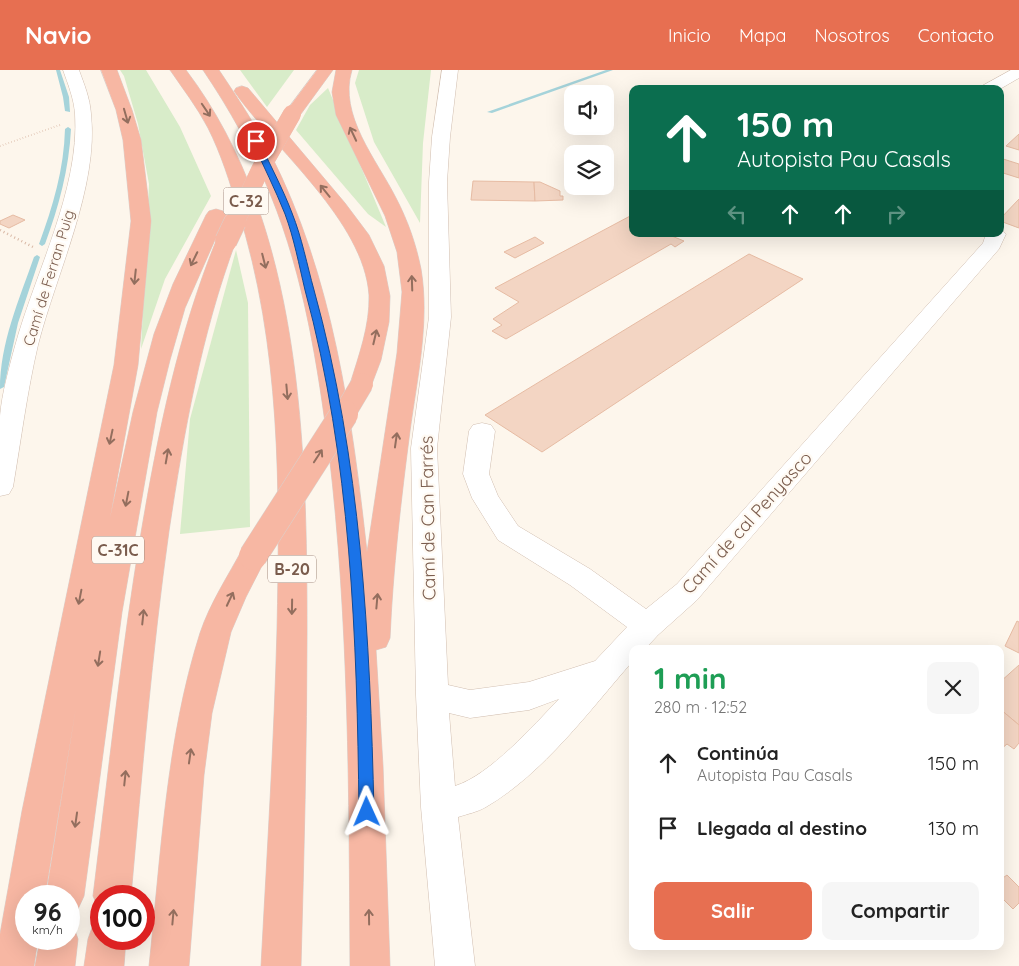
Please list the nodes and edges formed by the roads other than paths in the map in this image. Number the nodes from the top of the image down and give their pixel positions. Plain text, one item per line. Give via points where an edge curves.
1 (71, 70) edge
2 (109, 70) edge
3 (178, 70) edge
4 (211, 70) edge
5 (224, 70) edge
6 (325, 70) edge
7 (344, 70) edge
8 (450, 70) edge
9 (1019, 72) edge
10 (298, 79) dead end
11 (995, 85) edge
12 (286, 109) junction
13 (221, 228) junction
14 (995, 237) edge
15 (281, 344) joint
16 (482, 431) dead end
17 (0, 487) edge
18 (647, 626) junction
19 (629, 645) edge
20 (629, 645) edge
21 (606, 670) junction
22 (432, 695) junction
23 (366, 754) junction
24 (439, 807) junction
25 (67, 885) edge
26 (113, 885) edge
27 (57, 950) edge
28 (106, 950) edge
29 (14, 966) edge
30 (55, 966) edge
31 (104, 966) edge
32 (169, 966) edge
33 (281, 966) edge
34 (370, 966) edge
35 (455, 966) edge

1 - 17 street, Camí de Ferran Puig via 77,82 84,116 81,167 27,345
2 -> 29 highway via 132,140 141,221 128,346
3 -> 15 highway, C-32 via 212,118 226,147 255,226 272,290
4 - 23 highway, C-32 via 247,124 289,214 322,336 350,510
32 -> 5 highway, bridge via 187,775 196,713 216,632 253,556 362,384 377,331 380,307 378,284 368,251 326,192
6 - 12 highway, C-31C
23 -> 7 highway via 383,527 408,350 412,273 398,221 344,115 339,97
8 - 22 street, Camí de Can Farrés via 438,182 440,317 424,448
9 - 11 street
10 - 12 highway, C-31C
12 - 13 highway, C-31C, bridge via 264,163
12 - 13 highway, C-31C via 243,166
13 -> 25 highway, C-31C via 192,264 173,310 138,443 95,687
26 -> 13 highway, C-31C via 145,600 168,451 190,347 212,274
14 - 18 street, Camí de cal Penyasco via 992,245 687,592
15 -> 33 highway, B-20 via 291,444 293,513
16 - 18 street via 476,474 485,498 508,533 580,576
18 - 19 street, Camí de cal Penyasco
20 - 21 street, Camí de cal Penyasco
21 - 22 street, Camí de cal Penyasco via 529,696 470,704
21 - 24 street via 535,747 499,778 473,796
22 - 24 street, Camí de Can Farrés
34 -> 23 highway
24 - 35 street, Camí de Can Farrés
27 - 30 highway
28 - 31 highway

